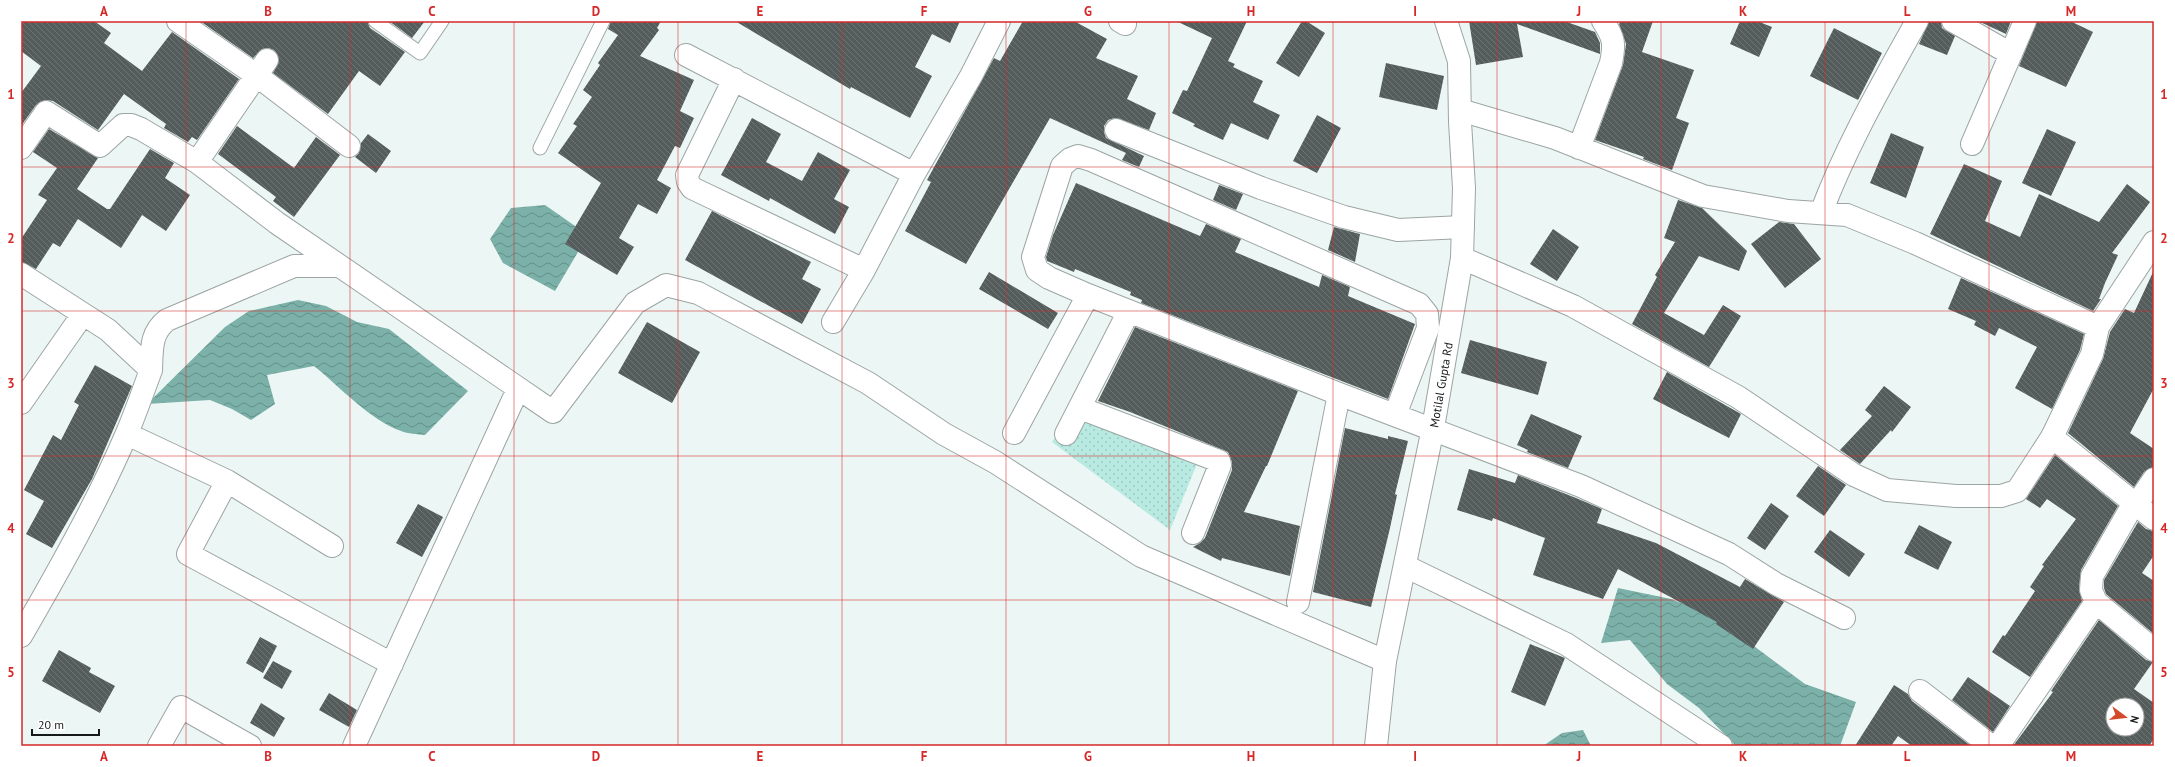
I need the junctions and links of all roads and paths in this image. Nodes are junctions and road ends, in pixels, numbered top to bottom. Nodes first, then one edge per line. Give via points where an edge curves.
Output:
1 (178, 21) edge
2 (375, 21) edge
3 (442, 21) edge
4 (603, 21) edge
5 (999, 21) edge
6 (1446, 21) edge
7 (1603, 21) edge
8 (1917, 21) edge
9 (1953, 21) edge
10 (2025, 21) edge
11 (2011, 54) junction
12 (686, 55) dead end
13 (261, 68) junction
14 (734, 79) junction
15 (1460, 110) junction
16 (1116, 130) dead end
17 (1972, 144) dead end
18 (349, 146) dead end
19 (21, 148) edge
20 (540, 148) dead end
21 (1579, 148) junction
22 (197, 162) junction
23 (914, 174) junction
24 (1821, 213) junction
25 (1463, 227) junction
26 (2154, 242) edge
27 (1462, 258) junction
28 (339, 266) junction
29 (864, 270) junction
30 (21, 274) edge
31 (1088, 296) junction
32 (1129, 311) junction
33 (83, 314) junction
34 (833, 322) dead end
35 (2098, 327) junction
36 (151, 370) junction
37 (518, 389) junction
38 (1339, 394) junction
39 (21, 403) edge
40 (1080, 408) junction
41 (1395, 415) junction
42 (1433, 428) junction
43 (1014, 433) dead end
44 (127, 434) junction
45 (1066, 434) dead end
46 (2052, 437) junction
47 (2154, 479) edge
48 (227, 481) junction
49 (2136, 505) junction
50 (2154, 519) edge
51 (1193, 533) dead end
52 (332, 546) dead end
53 (1405, 566) junction
54 (1298, 602) dead end
55 (2096, 602) junction
56 (1844, 618) dead end
57 (22, 633) edge
58 (2154, 650) edge
59 (1385, 661) junction
60 (392, 664) junction
61 (1920, 690) dead end
62 (242, 744) edge
63 (159, 746) edge
64 (354, 746) edge
65 (1376, 746) edge
66 (1721, 746) edge
67 (1991, 746) edge
68 (1998, 746) edge

1 - 13 street
2 - 3 lane via 420,52
4 - 20 lane
5 - 23 street via 971,76
6 - 15 street, Motilal Gupta Rd via 1459,62
7 - 21 street via 1614,40 1614,50
8 - 24 street via 1847,152
9 - 11 street
10 - 11 street
11 - 17 street
12 - 14 street
13 - 18 street
13 - 22 street
14 - 23 street
14 - 29 street via 687,175 692,188
15 - 21 street via 1555,138
15 - 25 street, Motilal Gupta Rd
16 - 25 street via 1261,188 1344,217 1398,230
19 - 22 street via 46,112 100,146 123,125 131,125
21 - 24 street via 1703,196 1788,211
22 - 28 street
23 - 29 street
24 - 35 street via 1847,215
25 - 27 street, Motilal Gupta Rd
26 - 35 street
27 - 42 street, Motilal Gupta Rd
27 - 46 street via 1579,310 1738,397 1854,476 1887,490 1956,496 2001,496 2017,491
28 - 36 street via 294,266 166,320 158,327 153,337
28 - 37 street
29 - 34 street
30 - 33 street
31 - 32 street
31 - 41 street via 1037,270 1033,257 1062,166 1078,156 1419,304 1427,314 1428,328
31 - 43 street
32 - 38 street
32 - 40 street
33 - 36 street via 108,330
33 - 39 street
35 - 46 street via 2092,354
36 - 44 street
37 - 59 street via 553,412 635,303 666,285 698,293 868,384 1141,556
37 - 60 street
38 - 41 street
38 - 54 street
40 - 45 street
40 - 51 street via 1219,461 1220,465
41 - 42 street
42 - 53 street, Motilal Gupta Rd
42 - 56 street via 1595,492 1729,554 1776,584
44 - 48 street
44 - 57 street via 47,591
46 - 49 street
47 - 49 street
48 - 52 street
48 - 60 street via 188,554
49 - 50 street
49 - 55 street via 2131,508 2092,576 2091,590
53 - 59 street, Motilal Gupta Rd
53 - 66 street via 1566,644
55 - 58 street
55 - 68 street
59 - 65 street, Motilal Gupta Rd
60 - 64 street
61 - 67 street
62 - 63 street via 181,707

